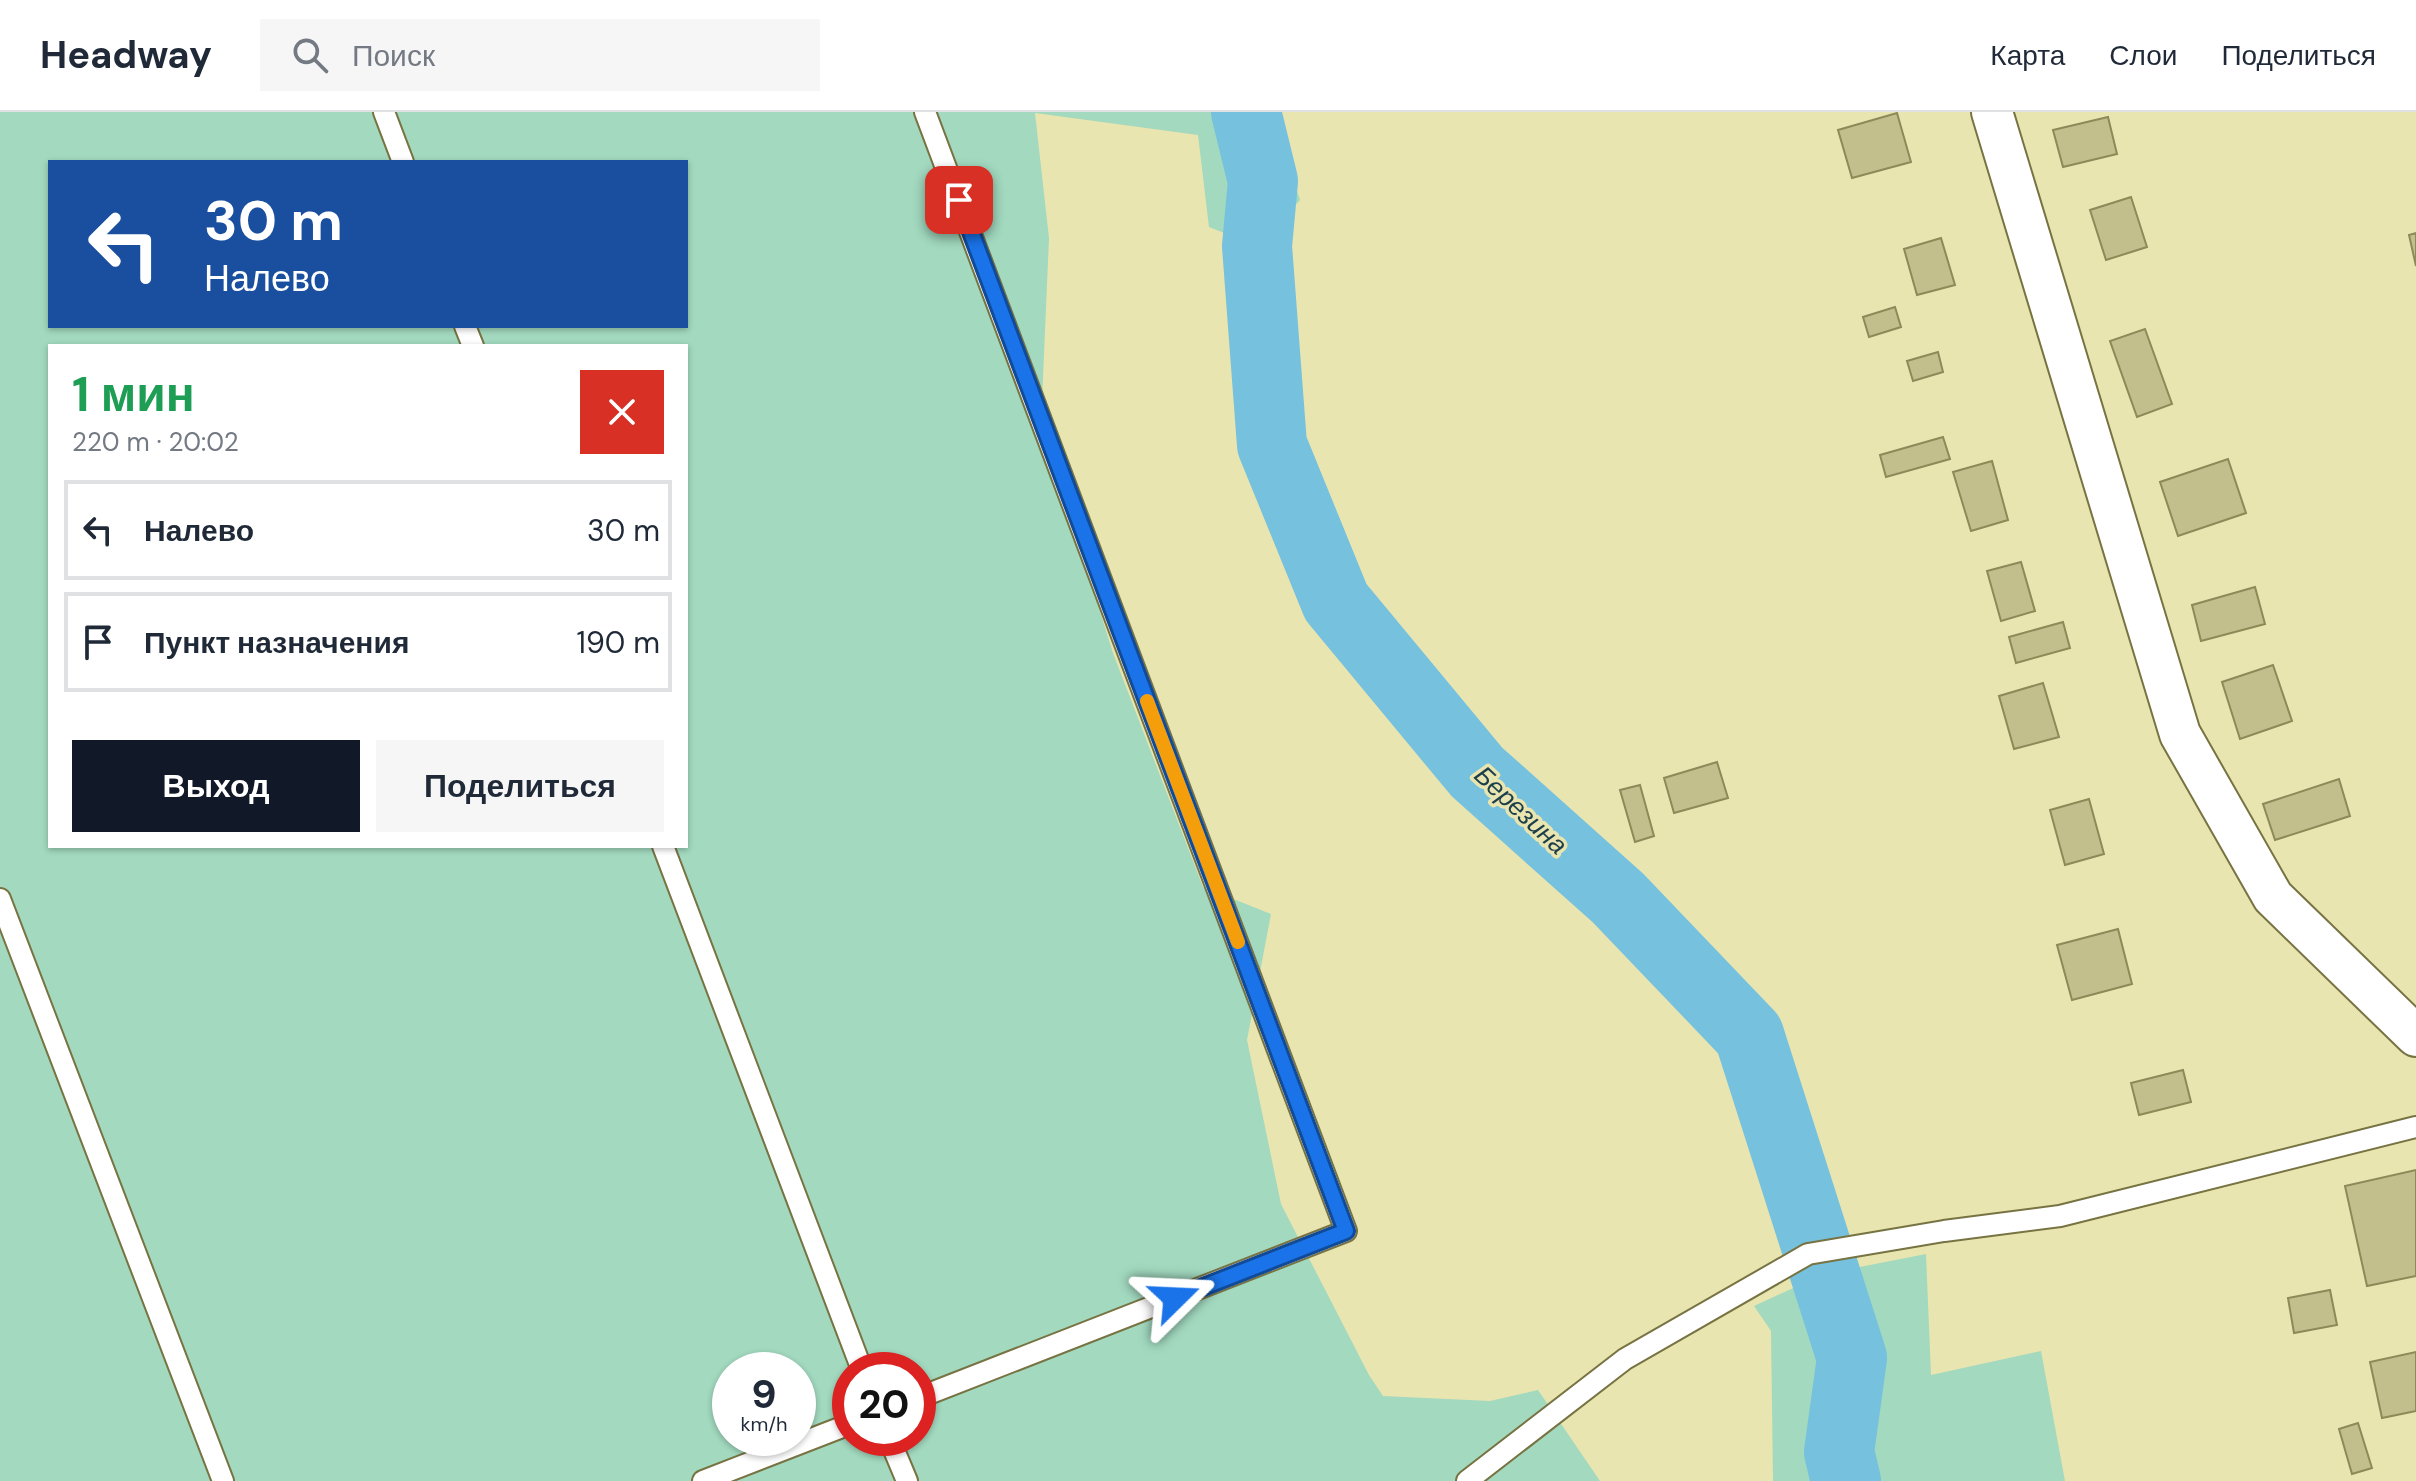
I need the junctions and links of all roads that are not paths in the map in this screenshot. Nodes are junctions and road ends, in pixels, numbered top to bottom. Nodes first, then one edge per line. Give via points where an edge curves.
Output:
1 (384, 112) edge
2 (925, 112) edge
3 (1992, 112) edge
4 (402, 160) edge
5 (664, 848) edge
6 (0, 899) edge
7 (2416, 1036) edge
8 (2416, 1127) edge
9 (855, 1352) edge
10 (936, 1391) edge
11 (832, 1431) edge
12 (897, 1456) edge
13 (223, 1481) edge
14 (703, 1481) edge
15 (907, 1481) edge
16 (1467, 1481) edge

1 - 4 lane
2 - 10 lane via 1346,1231
3 - 7 street via 2180,734 2273,897
5 - 9 lane
6 - 13 lane
8 - 16 lane via 2060,1216 1808,1254 1625,1359
11 - 14 lane
12 - 15 lane

